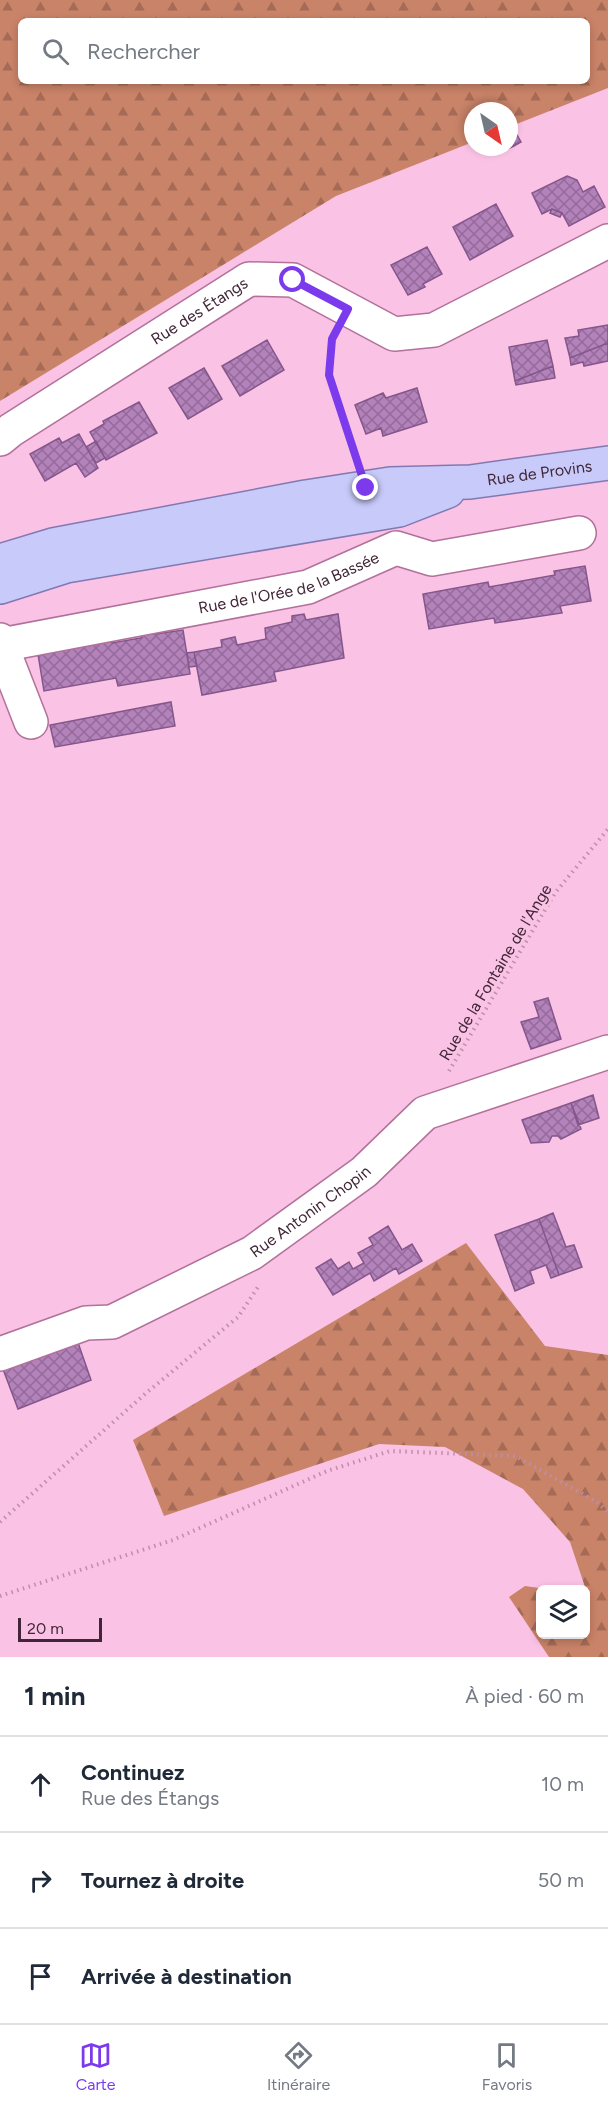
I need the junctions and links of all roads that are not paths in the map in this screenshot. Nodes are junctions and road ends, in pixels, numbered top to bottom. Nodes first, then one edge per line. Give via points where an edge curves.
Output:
1 (608, 241) edge
2 (0, 439) edge
3 (608, 463) edge
4 (470, 482) junction
5 (579, 533) dead end
6 (0, 561) edge
7 (0, 587) edge
8 (0, 644) edge
9 (31, 722) dead end
10 (608, 1052) edge
11 (0, 1354) edge

1 - 2 street, Rue des Étangs via 434,330 394,334 293,280 249,279
3 - 4 main road, Rue de Provins
4 - 6 main road via 390,484 306,496 53,545
4 - 7 main road via 399,510 66,566
5 - 8 street, Rue de l'Orée de la Bassée via 432,559 396,548 308,587
8 - 9 street
10 - 11 street, Rue Antonin Chopin via 425,1113 364,1172 252,1253 112,1322 87,1323

